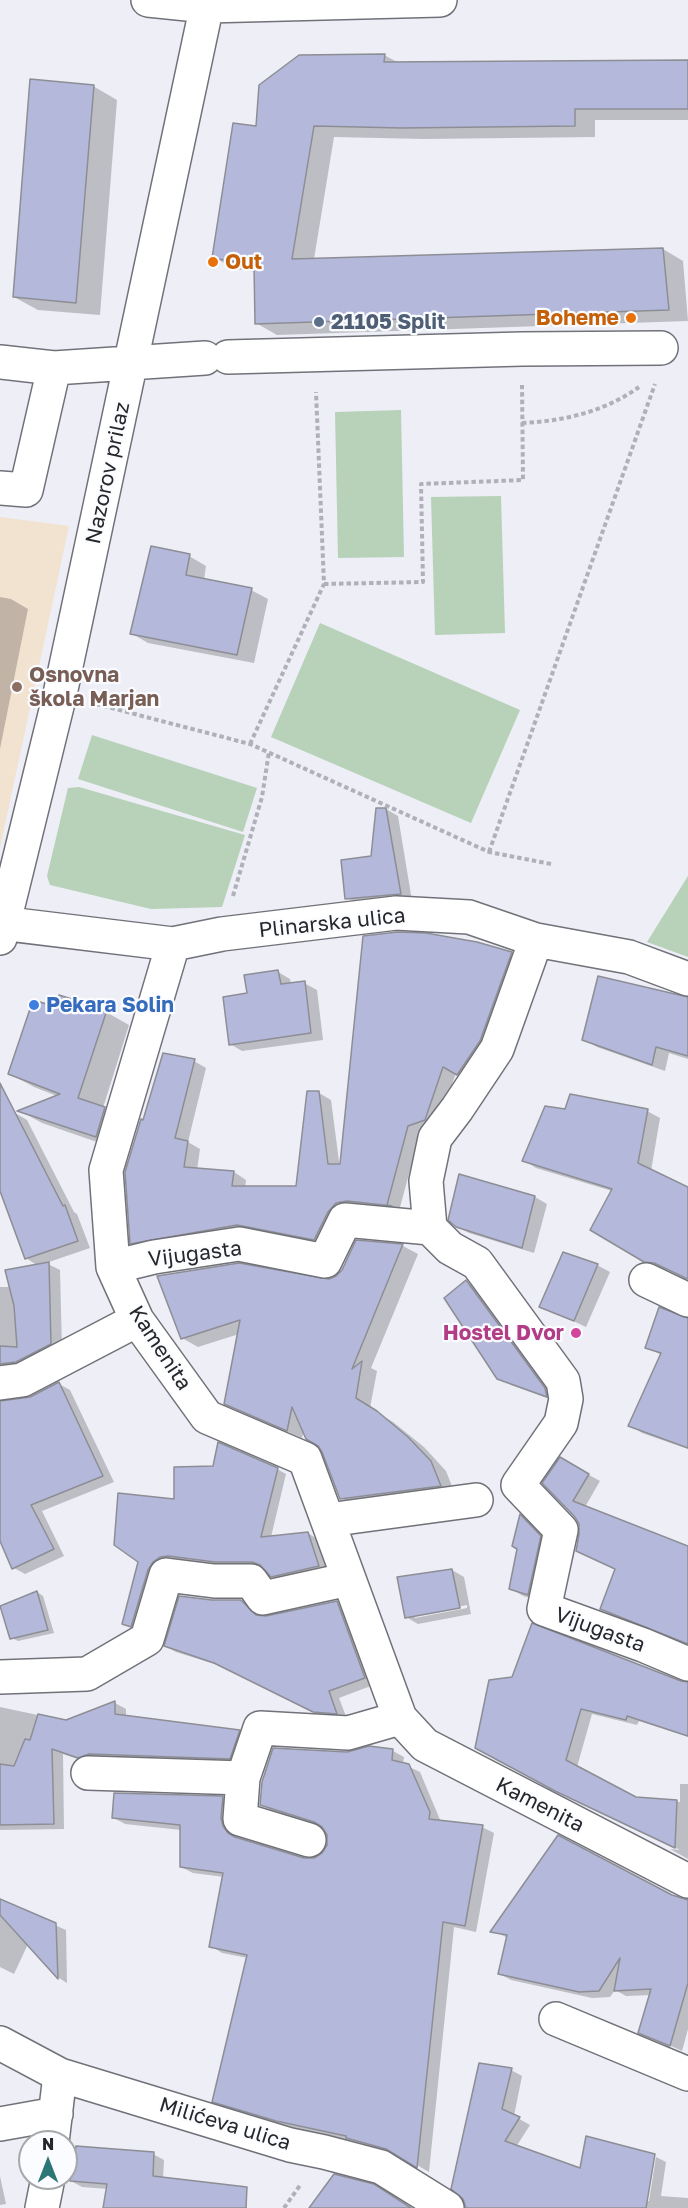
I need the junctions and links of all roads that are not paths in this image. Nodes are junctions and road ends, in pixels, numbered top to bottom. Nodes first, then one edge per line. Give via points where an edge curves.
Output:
1 (148, 0) edge
2 (440, 0) edge
3 (208, 3) edge
4 (672, 354) edge
5 (0, 362) edge
6 (130, 364) junction
7 (54, 368) junction
8 (0, 488) edge
9 (2, 928) edge
10 (536, 940) junction
11 (173, 944) junction
12 (688, 979) edge
13 (430, 1228) junction
14 (113, 1267) junction
15 (646, 1280) dead end
16 (688, 1300) edge
17 (137, 1320) junction
18 (0, 1383) edge
19 (476, 1500) dead end
20 (328, 1520) junction
21 (350, 1579) junction
22 (688, 1664) edge
23 (0, 1677) edge
24 (400, 1718) junction
25 (88, 1773) dead end
26 (243, 1778) junction
27 (309, 1840) dead end
28 (688, 1881) edge
29 (556, 2019) dead end
30 (0, 2043) edge
31 (688, 2074) edge
32 (60, 2075) junction
33 (0, 2124) edge
34 (54, 2128) edge
35 (46, 2190) edge
36 (42, 2208) edge
37 (447, 2208) edge

1 - 3 street
2 - 3 street
3 - 6 street, Nazorov prilaz
4 - 6 street via 522,349
5 - 7 street
6 - 7 street
6 - 9 street, Nazorov prilaz via 60,694
7 - 8 street via 26,490
9 - 11 street, Plinarska ulica
10 - 11 street, Plinarska ulica via 469,917 396,913 222,934
10 - 12 street, Plinarska ulica via 629,957
10 - 13 street via 497,1049 435,1138 426,1181
11 - 14 street, Kamenita via 106,1170
13 - 14 street, Vijugasta via 345,1221 326,1262 239,1244
13 - 22 street, Vijugasta via 450,1248 477,1263 563,1381 566,1399 561,1423 518,1485 561,1530 544,1609
14 - 17 street, Kamenita
15 - 16 street
17 - 18 street via 22,1380
17 - 20 street, Kamenita via 207,1417 305,1459
19 - 20 street
20 - 21 street, Kamenita
21 - 23 street via 263,1598 251,1581 166,1575 147,1639 87,1674
21 - 24 street, Kamenita
24 - 26 street via 348,1733 260,1728
24 - 28 street, Kamenita via 424,1745
25 - 26 street
26 - 27 street via 240,1819
29 - 31 street
30 - 32 street, Milićeva ulica
32 - 34 street
32 - 37 street, Milićeva ulica via 290,2145 381,2167
33 - 34 street
35 - 36 street

